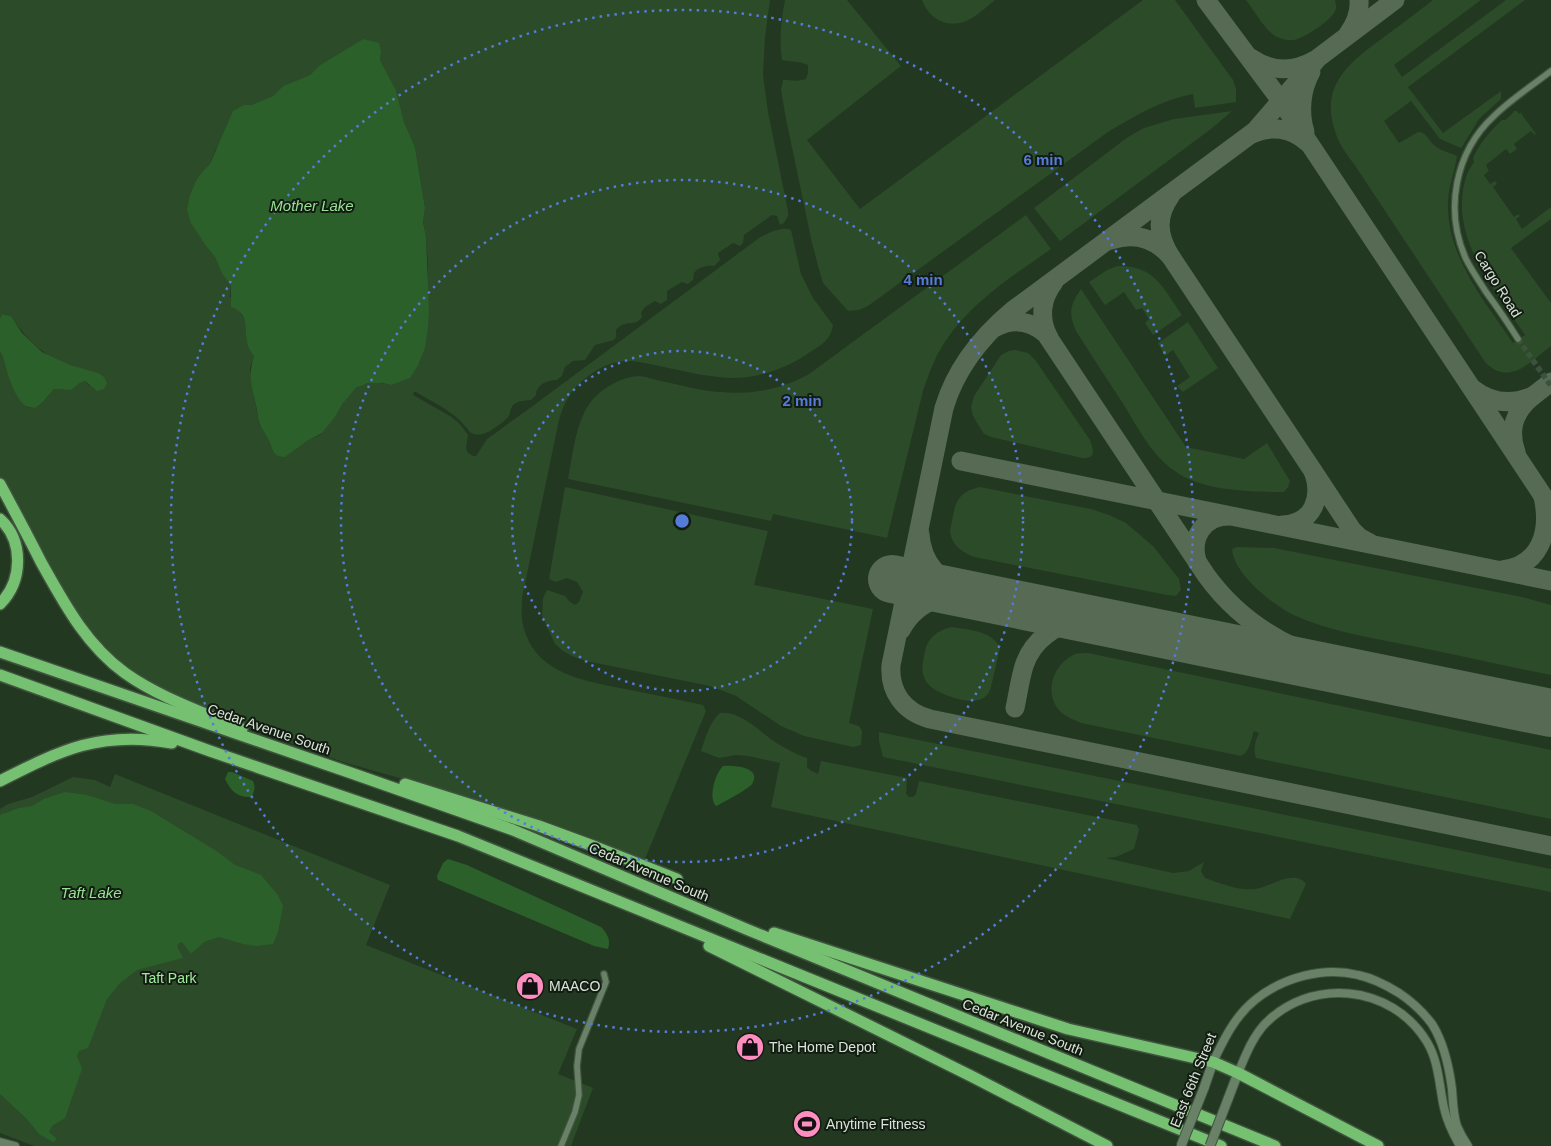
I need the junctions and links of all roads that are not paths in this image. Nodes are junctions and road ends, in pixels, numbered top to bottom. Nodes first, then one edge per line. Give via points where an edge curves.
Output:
1 (1551, 71) edge
2 (1518, 339) tunnel mouth
3 (0, 484) edge
4 (0, 519) edge
5 (0, 604) edge
6 (0, 652) edge
7 (0, 675) edge
8 (210, 751) junction
9 (305, 757) junction
10 (354, 774) junction
11 (0, 781) edge
12 (677, 880) dead end
13 (644, 886) junction
14 (633, 908) junction
15 (604, 974) dead end
16 (1214, 1062) junction
17 (1238, 1073) junction
18 (0, 1142) edge
19 (15, 1146) edge
20 (561, 1146) edge
21 (1107, 1146) edge
22 (1181, 1146) edge
23 (1210, 1146) edge
24 (1221, 1146) edge
25 (1275, 1146) edge
26 (1378, 1146) edge
27 (1460, 1146) edge
28 (1468, 1146) edge

1 - 2 street, Cargo Road via 1498,112 1477,134 1461,165 1455,194 1458,235 1467,261
3 - 9 highway via 63,602 80,629 102,653 151,688
4 - 5 highway via 13,538 18,560 14,583
6 - 9 highway, Cedar Avenue South
7 - 8 highway
8 - 11 highway via 143,739 103,741 70,748
8 - 14 highway via 458,836
9 - 10 highway, Cedar Avenue South
10 - 12 highway via 404,784 539,826
10 - 13 highway, Cedar Avenue South via 513,830
13 - 16 highway via 835,954 1068,1029
13 - 25 highway, Cedar Avenue South
14 - 21 highway
14 - 24 highway
15 - 20 street via 606,982 579,1049 579,1095
16 - 17 highway
16 - 22 main road, East 66th Street, bridge
16 - 28 street, East 66th Street via 1233,1024 1254,1000 1277,984 1304,975 1336,972 1367,977 1406,998 1432,1024 1449,1068 1457,1126
17 - 23 main road, bridge
17 - 26 highway
17 - 27 street via 1256,1035 1273,1016 1306,997 1336,993 1361,994 1381,1000 1409,1019 1428,1043 1438,1069 1444,1108
18 - 19 street

